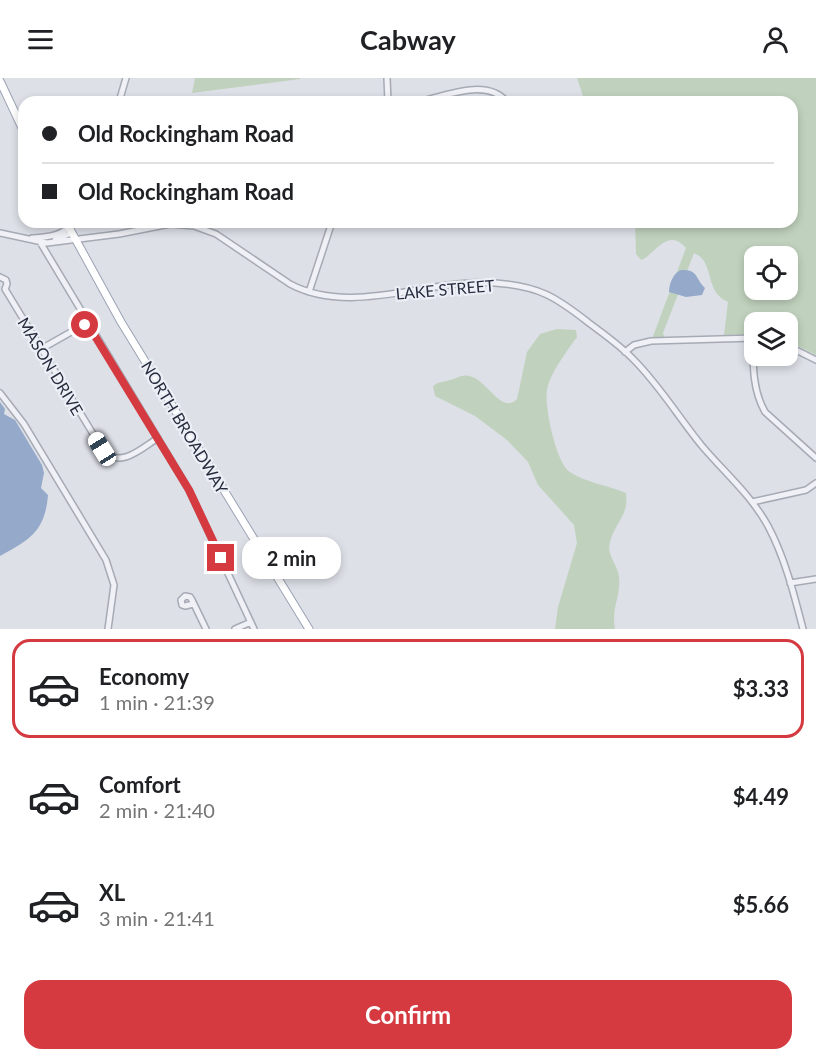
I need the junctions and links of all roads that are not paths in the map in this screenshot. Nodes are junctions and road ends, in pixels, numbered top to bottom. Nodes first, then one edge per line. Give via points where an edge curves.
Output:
1 (126, 78) edge
2 (387, 78) edge
3 (0, 81) edge
4 (121, 96) edge
5 (388, 96) edge
6 (439, 96) edge
7 (503, 96) edge
8 (18, 119) edge
9 (150, 228) edge
10 (200, 228) edge
11 (328, 228) edge
12 (71, 229) edge
13 (0, 233) edge
14 (30, 238) junction
15 (40, 242) junction
16 (0, 278) edge
17 (2, 290) edge
18 (309, 292) junction
19 (87, 323) junction
20 (744, 338) edge
21 (41, 349) junction
22 (798, 351) edge
23 (626, 352) junction
24 (816, 360) edge
25 (755, 366) edge
26 (0, 393) edge
27 (158, 438) junction
28 (816, 458) edge
29 (816, 483) edge
30 (752, 502) junction
31 (816, 579) edge
32 (790, 583) junction
33 (193, 604) dead end
34 (250, 622) junction
35 (108, 629) edge
36 (206, 629) edge
37 (235, 629) edge
38 (254, 629) edge
39 (309, 629) edge
40 (803, 629) edge

1 - 4 street
2 - 5 street
3 - 8 main road
6 - 7 street via 481,85
9 - 12 street, LAKE STREET via 119,234
10 - 18 street, LAKE STREET via 216,234 285,281
11 - 18 street
12 - 14 street
12 - 15 street via 47,243
12 - 39 main road, NORTH BROADWAY via 182,423
13 - 14 street
14 - 15 street
15 - 19 street
16 - 17 street, MASON DRIVE via 7,281
17 - 21 street, MASON DRIVE
18 - 23 street, LAKE STREET via 356,297 487,283 530,288 562,302
19 - 21 street
19 - 27 street
20 - 23 street via 651,341 634,345
21 - 27 street, MASON DRIVE via 107,455 123,458
22 - 24 street
23 - 30 street, LAKE STREET
25 - 28 street via 756,388 765,412
26 - 35 street via 24,424 106,560 114,585
27 - 34 street via 194,500
29 - 30 street via 806,490
30 - 32 street, LAKE STREET via 768,527
31 - 32 street
32 - 40 street, LAKE STREET
33 - 36 street
34 - 37 street
34 - 38 street

